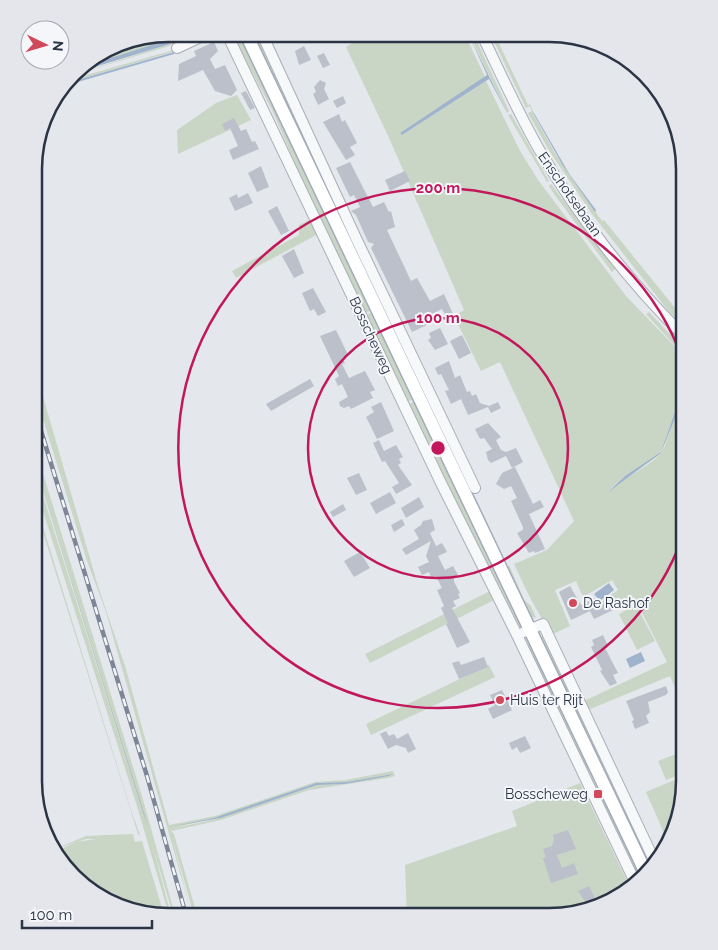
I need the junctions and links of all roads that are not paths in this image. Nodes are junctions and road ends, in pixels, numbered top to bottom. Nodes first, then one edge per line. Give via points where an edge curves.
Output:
1 (190, 42) edge
2 (232, 42) edge
3 (250, 42) edge
4 (266, 42) edge
5 (485, 42) edge
6 (177, 48) dead end
7 (676, 328) edge
8 (435, 402) junction
9 (423, 408) junction
10 (476, 488) dead end
11 (530, 629) junction
12 (517, 635) junction
13 (651, 854) edge
14 (642, 866) edge
15 (632, 876) edge

1 - 6 street
2 - 12 street, Bosscheweg via 441,483
3 - 9 main road, Bosscheweg
4 - 8 street, Bosscheweg
5 - 7 street, Enschotsebaan via 520,114 563,187 657,309
8 - 9 street
8 - 10 street, Bosscheweg
9 - 11 main road, Bosscheweg
11 - 12 street
11 - 13 street via 543,624
11 - 14 main road, Bosscheweg
12 - 15 street, Bosscheweg

